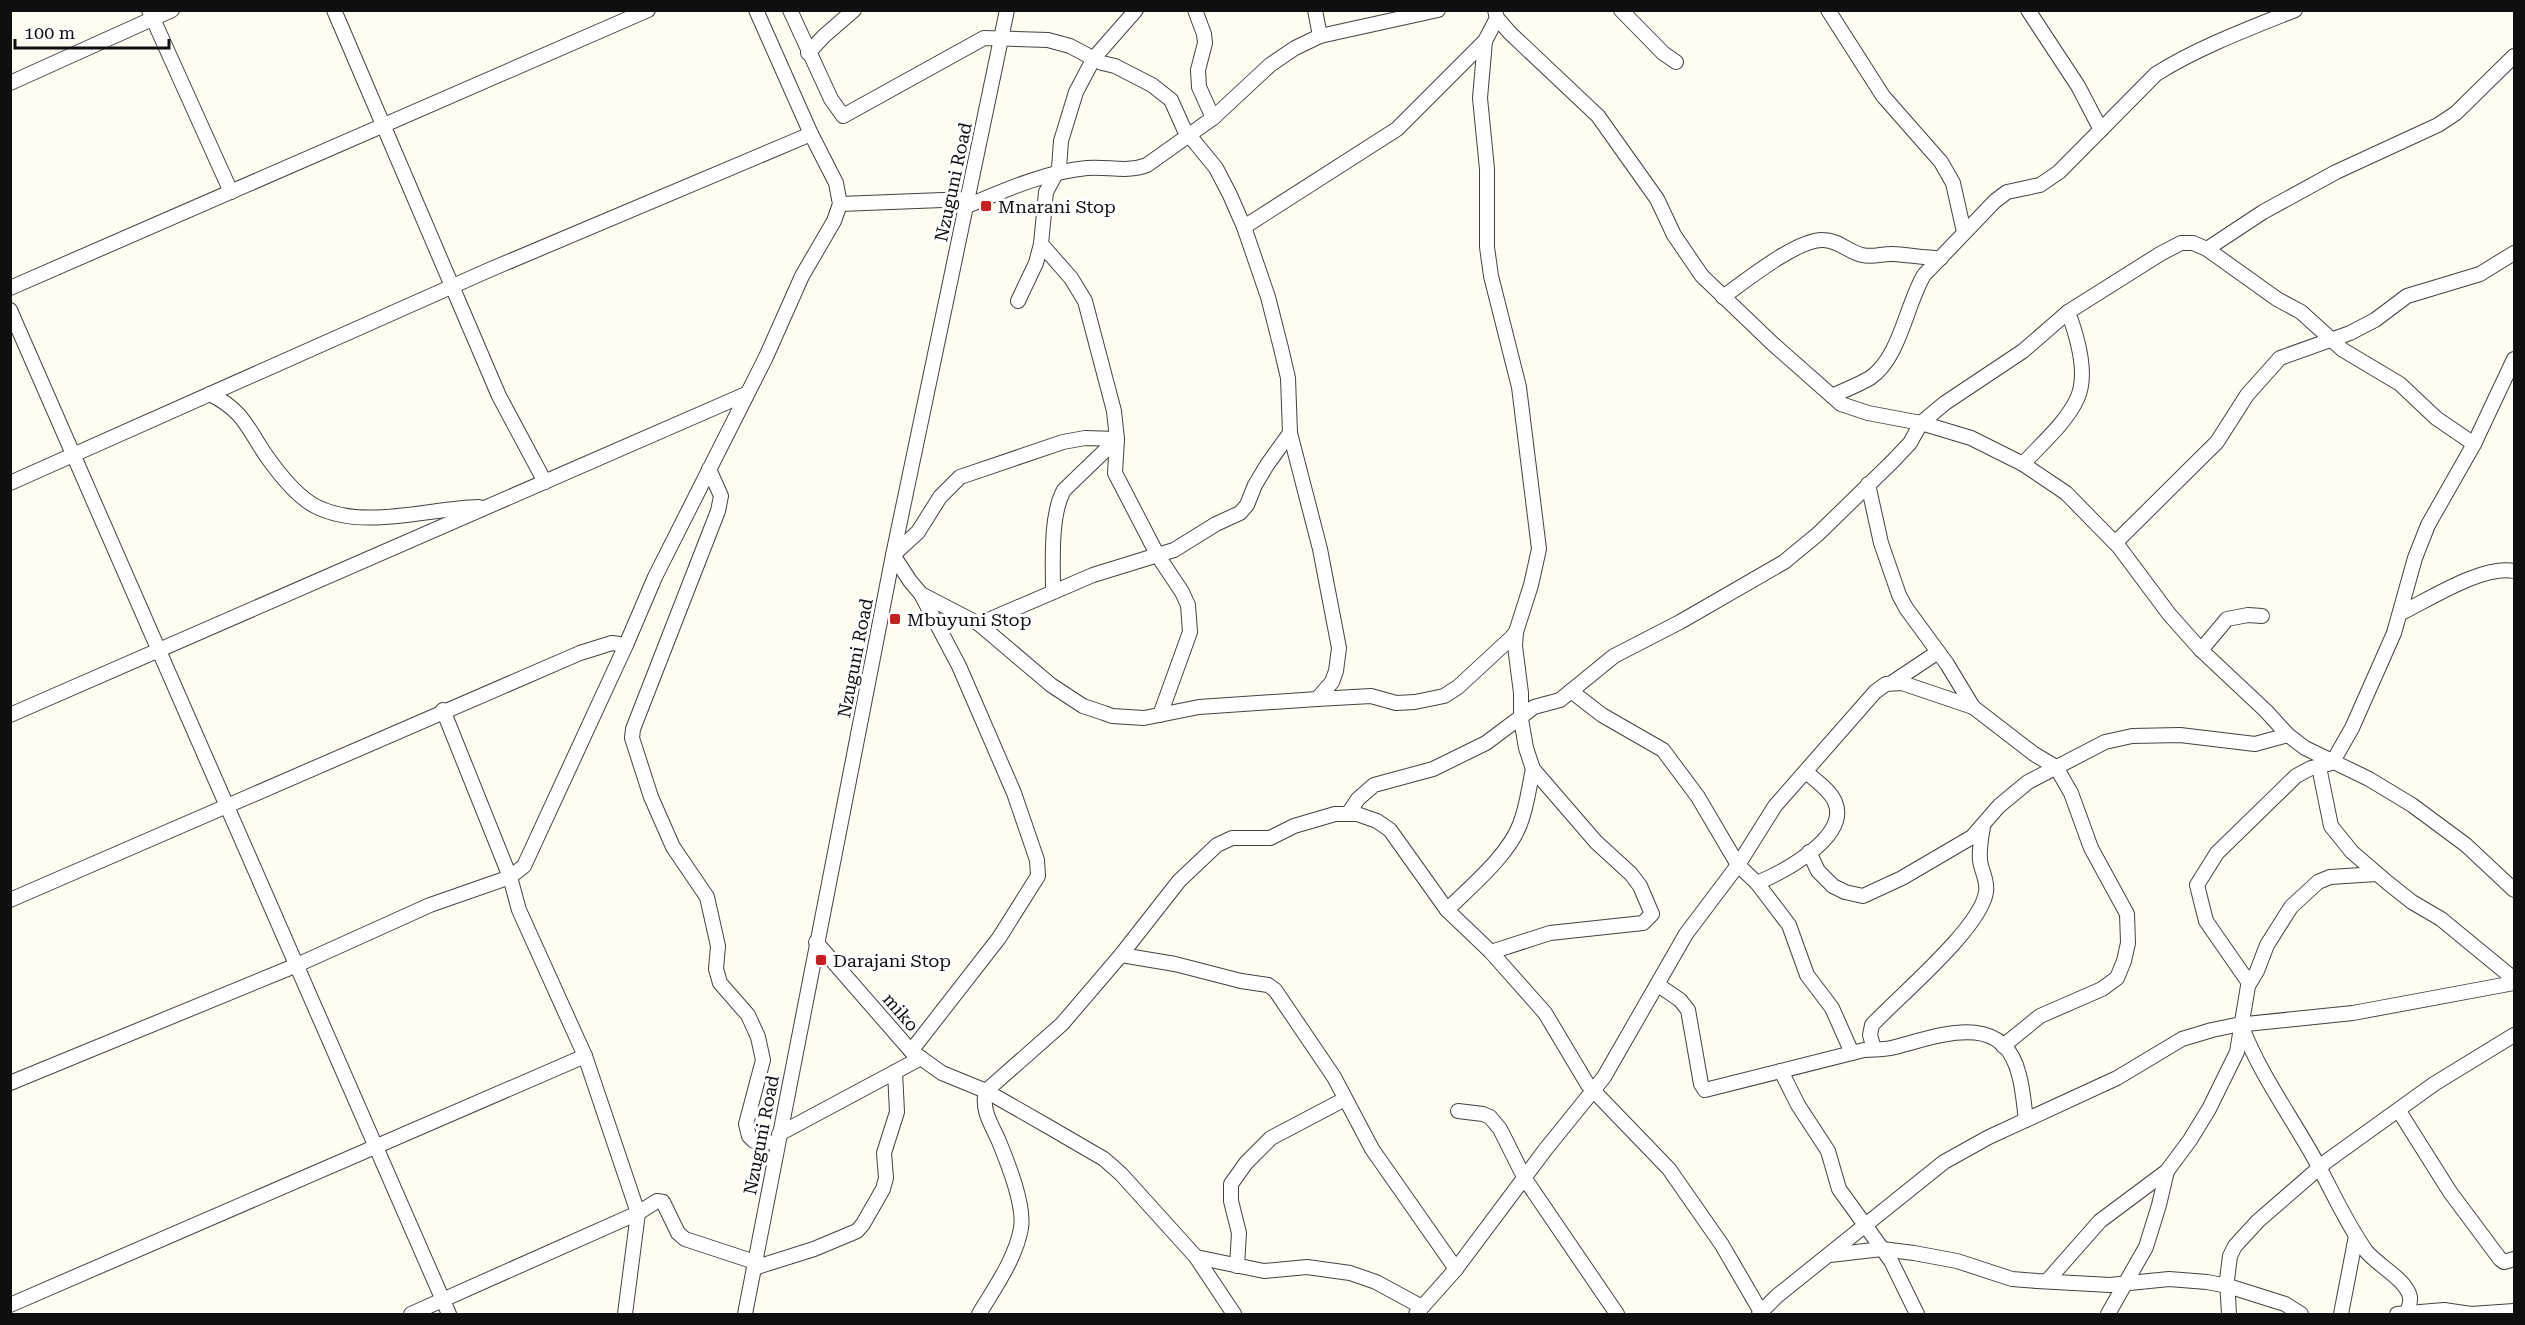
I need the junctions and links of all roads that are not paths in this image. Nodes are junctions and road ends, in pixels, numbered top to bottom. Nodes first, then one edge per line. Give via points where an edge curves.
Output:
1 (172, 10) edge
2 (334, 10) edge
3 (648, 10) edge
4 (756, 10) edge
5 (790, 10) edge
6 (854, 10) edge
7 (1007, 10) edge
8 (1136, 10) edge
9 (1195, 10) edge
10 (1315, 10) edge
11 (1438, 10) edge
12 (1621, 10) edge
13 (1828, 10) edge
14 (2028, 10) edge
15 (2295, 10) edge
16 (1496, 14) edge
17 (151, 15) edge
18 (2270, 15) edge
19 (1320, 36) junction
20 (1002, 39) junction
21 (1485, 41) junction
22 (808, 53) junction
23 (2514, 56) edge
24 (1094, 58) junction
25 (1676, 63) dead end
26 (10, 83) edge
27 (1213, 118) junction
28 (383, 126) junction
29 (2101, 130) junction
30 (811, 134) junction
31 (1188, 136) junction
32 (1057, 175) junction
33 (231, 192) junction
34 (967, 203) junction
35 (840, 204) junction
36 (1244, 227) junction
37 (1964, 232) junction
38 (1041, 244) junction
39 (2207, 249) junction
40 (2514, 253) edge
41 (1941, 258) junction
42 (452, 286) junction
43 (10, 288) edge
44 (1723, 297) junction
45 (1018, 301) dead end
46 (10, 310) edge
47 (2068, 312) junction
48 (2332, 339) junction
49 (2514, 359) edge
50 (210, 394) junction
51 (746, 394) junction
52 (1832, 396) junction
53 (1921, 423) junction
54 (1290, 433) junction
55 (1117, 439) junction
56 (2474, 444) junction
57 (74, 456) junction
58 (2024, 464) junction
59 (709, 469) junction
60 (544, 482) junction
61 (10, 483) edge
62 (1868, 484) junction
63 (488, 507) junction
64 (2115, 543) junction
65 (893, 555) junction
66 (1158, 556) junction
67 (2514, 571) edge
68 (1053, 591) junction
69 (921, 594) junction
70 (2401, 613) junction
71 (2262, 616) dead end
72 (979, 624) junction
73 (1516, 632) junction
74 (626, 645) junction
75 (159, 650) junction
76 (2201, 650) junction
77 (1938, 651) junction
78 (1893, 682) junction
79 (1571, 691) junction
80 (1317, 699) junction
81 (1973, 707) junction
82 (443, 710) junction
83 (10, 715) edge
84 (1160, 715) junction
85 (1521, 719) junction
86 (2288, 735) junction
87 (2326, 765) junction
88 (2056, 767) junction
89 (1533, 769) junction
90 (1806, 771) junction
91 (227, 805) junction
92 (1348, 814) junction
93 (1983, 828) junction
94 (1809, 852) junction
95 (1738, 865) junction
96 (2377, 874) junction
97 (510, 877) junction
98 (1757, 883) junction
99 (2514, 890) edge
100 (10, 900) edge
101 (1447, 910) junction
102 (816, 942) junction
103 (1491, 952) junction
104 (1120, 956) junction
105 (297, 965) junction
106 (2514, 979) edge
107 (2249, 983) junction
108 (2514, 983) edge
109 (1658, 985) junction
110 (2242, 1025) junction
111 (2514, 1035) edge
112 (2003, 1046) junction
113 (1874, 1049) junction
114 (1852, 1053) junction
115 (916, 1054) junction
116 (585, 1056) junction
117 (1781, 1071) junction
118 (895, 1072) junction
119 (10, 1083) edge
120 (986, 1091) junction
121 (1594, 1092) junction
122 (1346, 1099) junction
123 (2399, 1111) junction
124 (1458, 1112) dead end
125 (2026, 1120) junction
126 (778, 1139) junction
127 (375, 1147) junction
128 (2319, 1167) junction
129 (2167, 1171) junction
130 (1525, 1179) junction
131 (638, 1213) junction
132 (1864, 1226) junction
133 (2356, 1236) junction
134 (1882, 1249) junction
135 (1830, 1255) junction
136 (1196, 1257) junction
137 (2514, 1259) edge
138 (755, 1265) junction
139 (1237, 1266) junction
140 (1456, 1269) junction
141 (2048, 1280) junction
142 (2126, 1282) junction
143 (2228, 1286) junction
144 (443, 1300) junction
145 (10, 1305) edge
146 (1419, 1311) edge
147 (2514, 1311) edge
148 (1760, 1313) edge
149 (411, 1314) edge
150 (449, 1314) edge
151 (625, 1314) edge
152 (745, 1314) edge
153 (979, 1314) edge
154 (1234, 1314) edge
155 (1617, 1314) edge
156 (1917, 1314) edge
157 (2108, 1314) edge
158 (2229, 1314) edge
159 (2301, 1314) edge
160 (2342, 1314) edge
161 (2397, 1314) edge
162 (2407, 1314) edge

1 - 17 street
2 - 28 street
3 - 28 street
4 - 30 street
5 - 22 street
6 - 22 street
7 - 20 street, Nzuguni Road
8 - 24 street
9 - 27 street via 1205,43 1198,70 1199,87
10 - 19 street
11 - 19 street
12 - 25 street
13 - 37 street via 1883,96 1941,162 1953,183
14 - 29 street via 2078,86
15 - 18 street
16 - 21 street
16 - 44 street via 1598,116 1657,199 1674,235 1702,276
17 - 26 street
17 - 33 street
18 - 29 street via 2156,74
19 - 27 street via 1270,64
20 - 22 street via 984,38 843,116
20 - 24 street via 1058,42
20 - 34 street, Nzuguni Road
21 - 36 street via 1397,129
21 - 73 street via 1480,98 1487,169 1487,247 1519,387 1539,549
23 - 39 street via 2456,113 2438,125 2318,182
24 - 31 street via 1163,92 1171,100
24 - 32 street via 1071,107
27 - 31 street
28 - 33 street
28 - 42 street
29 - 37 street via 2059,172 2036,186 2007,192
30 - 35 street via 836,183
30 - 42 street
31 - 32 street via 1135,169 1087,168
31 - 36 street via 1215,168
32 - 34 street
32 - 38 street via 1046,192
33 - 43 street
34 - 35 street
34 - 65 street, Nzuguni Road
35 - 51 street
36 - 54 street via 1268,297 1286,368
37 - 41 street
38 - 45 street via 1031,279
38 - 55 street via 1085,301 1114,411
39 - 47 street via 2181,243
39 - 48 street via 2301,312
40 - 48 street via 2480,274 2407,296 2358,330
41 - 44 street via 1866,256 1821,240 1764,267
41 - 52 street via 1917,286 1883,367
42 - 50 street
42 - 60 street via 499,396
44 - 52 street
46 - 57 street
47 - 53 street via 2023,351
47 - 58 street via 2080,363 2077,400
48 - 56 street via 2350,356 2400,384 2436,418
48 - 64 street via 2275,362 2247,395 2217,441
49 - 56 street
50 - 57 street
50 - 63 street via 239,412 274,467 315,506 365,517
51 - 59 street
51 - 60 street
52 - 53 street via 1841,404 1868,413
53 - 58 street via 1971,438
53 - 62 street via 1910,443
54 - 66 street via 1243,510
54 - 80 street via 1320,549 1339,648 1332,682
55 - 65 street via 1063,442 960,477 940,497 918,532
55 - 66 street via 1115,473
55 - 68 street via 1060,498
56 - 70 street via 2428,525
57 - 61 street
57 - 75 street
58 - 64 street via 2066,494
59 - 74 street
59 - 126 street via 722,496 718,511 632,738 673,847 707,897 717,937 716,969 720,983 748,1015 758,1037 763,1060 746,1130 754,1141
60 - 63 street
62 - 77 street via 1881,543 1899,595
62 - 79 street via 1784,562 1614,656
63 - 75 street
64 - 76 street
65 - 69 street
65 - 102 street, Nzuguni Road
66 - 68 street
66 - 84 street via 1185,597 1191,623
67 - 70 street via 2482,574
68 - 72 street
69 - 72 street
69 - 115 street via 959,666 1014,793 1037,860 1038,876
70 - 87 street via 2365,700
71 - 76 street via 2227,619
72 - 84 street via 1051,685 1083,706 1121,717
73 - 80 street via 1448,694 1396,703 1354,695
73 - 85 street
74 - 82 street via 612,643 580,653
74 - 97 street via 528,860
75 - 83 street
75 - 91 street
76 - 86 street
77 - 78 street
77 - 81 street
78 - 81 street
78 - 90 street via 1862,705
79 - 85 street via 1557,702 1534,707
79 - 95 street via 1602,715 1663,750 1698,796
80 - 84 street via 1199,707
81 - 88 street
82 - 91 street
82 - 97 street
85 - 89 street
85 - 92 street via 1450,762 1374,785
86 - 87 street
86 - 88 street via 2255,744 2180,735 2132,736 2095,746
87 - 96 street via 2331,826
87 - 99 street via 2369,779 2412,805 2466,845
87 - 107 street via 2296,776 2217,853 2196,885 2206,921
88 - 93 street via 2016,790
88 - 112 street via 2071,793 2091,848 2123,904 2129,925 2128,943 2120,973 2110,984 2047,1012
89 - 101 street via 1516,834 1482,876
89 - 103 street via 1596,842 1631,874 1652,914 1644,923 1550,933
90 - 94 street via 1833,798 1838,812 1833,831
90 - 95 street via 1775,806
91 - 100 street
91 - 105 street
92 - 101 street via 1377,820 1390,830
92 - 104 street via 1294,826 1270,838 1232,838 1217,845 1179,881
93 - 94 street via 1902,878 1863,896 1833,886 1818,871
93 - 113 street via 1980,862 1986,891 1982,906 1872,1025
94 - 98 street
95 - 98 street
95 - 109 street via 1686,934
96 - 106 street via 2441,919
96 - 107 street via 2330,877 2308,891 2291,907
97 - 105 street via 430,905
97 - 116 street via 519,909
98 - 114 street via 1789,925 1806,975 1832,1008
101 - 103 street
102 - 115 street, miko
102 - 126 street, Nzuguni Road
103 - 121 street via 1545,1013
104 - 120 street via 1062,1024
104 - 122 street via 1268,985 1282,998
105 - 119 street
105 - 127 street
107 - 110 street
108 - 110 street via 2353,1013
109 - 117 street via 1688,1010 1703,1089
109 - 121 street
110 - 125 street via 2182,1039 2117,1078
110 - 128 street via 2252,1055
110 - 129 street via 2237,1052 2214,1100
111 - 123 street via 2434,1084
112 - 113 street via 1986,1034 1969,1030
112 - 125 street via 2019,1073
113 - 114 street
114 - 117 street
115 - 118 street
115 - 120 street, miko via 942,1073
116 - 127 street
116 - 131 street
117 - 132 street via 1828,1151 1839,1189
118 - 126 street
118 - 138 street via 897,1112 884,1153 886,1178 863,1224 857,1231 814,1249
120 - 136 street, miko via 1104,1159
120 - 153 street via 989,1122 1015,1188 1022,1226 1002,1276
121 - 130 street
121 - 148 street via 1675,1177 1722,1245
122 - 139 street via 1271,1138 1231,1184 1239,1233
122 - 140 street via 1372,1149
123 - 128 street
123 - 137 street via 2450,1192 2500,1259
124 - 130 street via 1490,1117 1508,1141
125 - 132 street via 1944,1162
126 - 138 street, Nzuguni Road
127 - 144 street
127 - 145 street
128 - 133 street
128 - 143 street via 2235,1246 2229,1261
129 - 141 street via 2100,1221
129 - 142 street via 2146,1247
130 - 140 street
130 - 155 street
131 - 138 street via 650,1203 663,1202 685,1239
131 - 144 street
131 - 151 street
132 - 134 street
132 - 135 street
133 - 160 street
133 - 162 street via 2371,1257 2408,1293
134 - 135 street
134 - 141 street via 1944,1258 2012,1279
134 - 156 street
135 - 148 street
136 - 139 street
136 - 154 street, miko
138 - 152 street, Nzuguni Road
139 - 146 street via 1264,1271 1307,1267 1350,1273 1376,1282
140 - 146 street
141 - 142 street via 2110,1285
142 - 143 street via 2169,1280
142 - 157 street
143 - 158 street
143 - 159 street via 2285,1304
144 - 149 street
144 - 150 street
147 - 162 street
161 - 162 street

